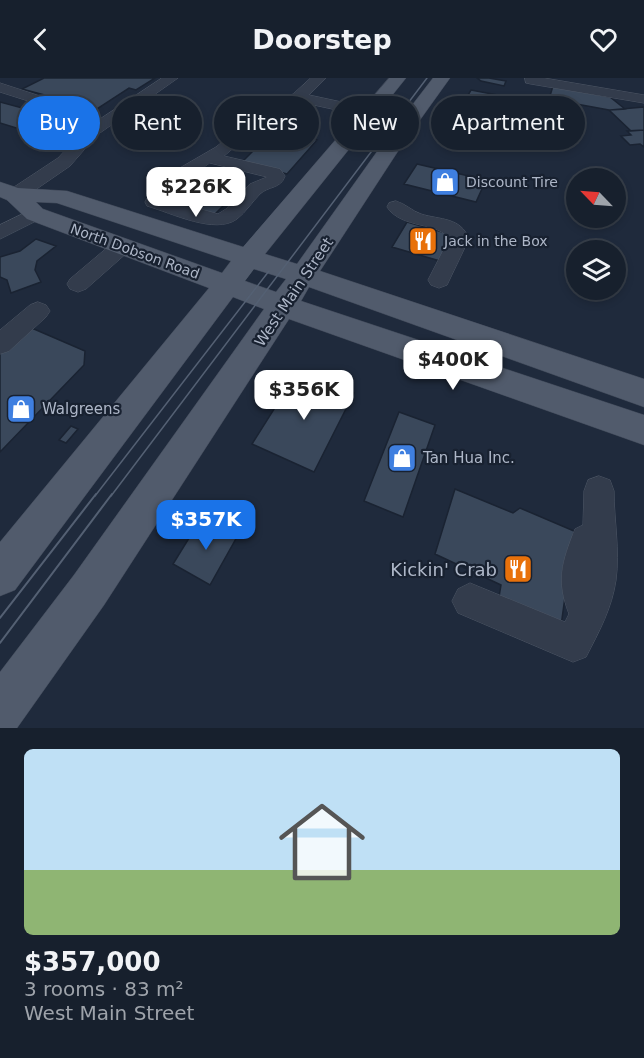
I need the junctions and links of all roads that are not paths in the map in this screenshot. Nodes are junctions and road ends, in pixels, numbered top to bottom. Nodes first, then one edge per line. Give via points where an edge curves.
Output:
1 (24, 78) edge
2 (171, 78) edge
3 (319, 78) edge
4 (398, 78) edge
5 (442, 78) edge
6 (531, 80) dead end
7 (2, 88) edge
8 (26, 96) edge
9 (299, 96) edge
10 (383, 96) edge
11 (644, 99) edge
12 (223, 150) edge
13 (338, 150) edge
14 (209, 158) junction
15 (8, 192) edge
16 (396, 207) dead end
17 (35, 214) junction
18 (0, 233) edge
19 (122, 246) junction
20 (249, 258) junction
21 (293, 272) junction
22 (440, 280) dead end
23 (78, 284) dead end
24 (227, 285) junction
25 (272, 302) junction
26 (38, 311) dead end
27 (0, 344) edge
28 (644, 393) edge
29 (644, 430) edge
30 (600, 491) dead end
31 (6, 556) edge
32 (470, 601) dead end
33 (0, 711) edge

1 - 7 lane
2 - 15 lane via 100,125 64,162
3 - 9 lane
4 - 10 main road
5 - 21 main road, West Main Street
6 - 11 lane
7 - 8 lane
12 - 14 lane
13 - 20 main road
14 - 14 lane via 184,173 154,202 222,220 258,186 275,180 276,176 267,172
15 - 17 main road, North Dobson Road
15 - 20 main road, North Dobson Road via 59,196
16 - 22 lane via 459,234
17 - 18 lane
17 - 19 main road, North Dobson Road
19 - 23 lane
19 - 24 main road, North Dobson Road
20 - 21 main road, North Dobson Road
20 - 24 main road
21 - 25 main road, West Main Street
21 - 28 main road, North Dobson Road
24 - 25 main road, North Dobson Road
24 - 31 main road
25 - 29 main road, North Dobson Road
25 - 33 main road, West Main Street via 89,590
26 - 27 lane
30 - 32 lane via 599,578 588,616 573,644

